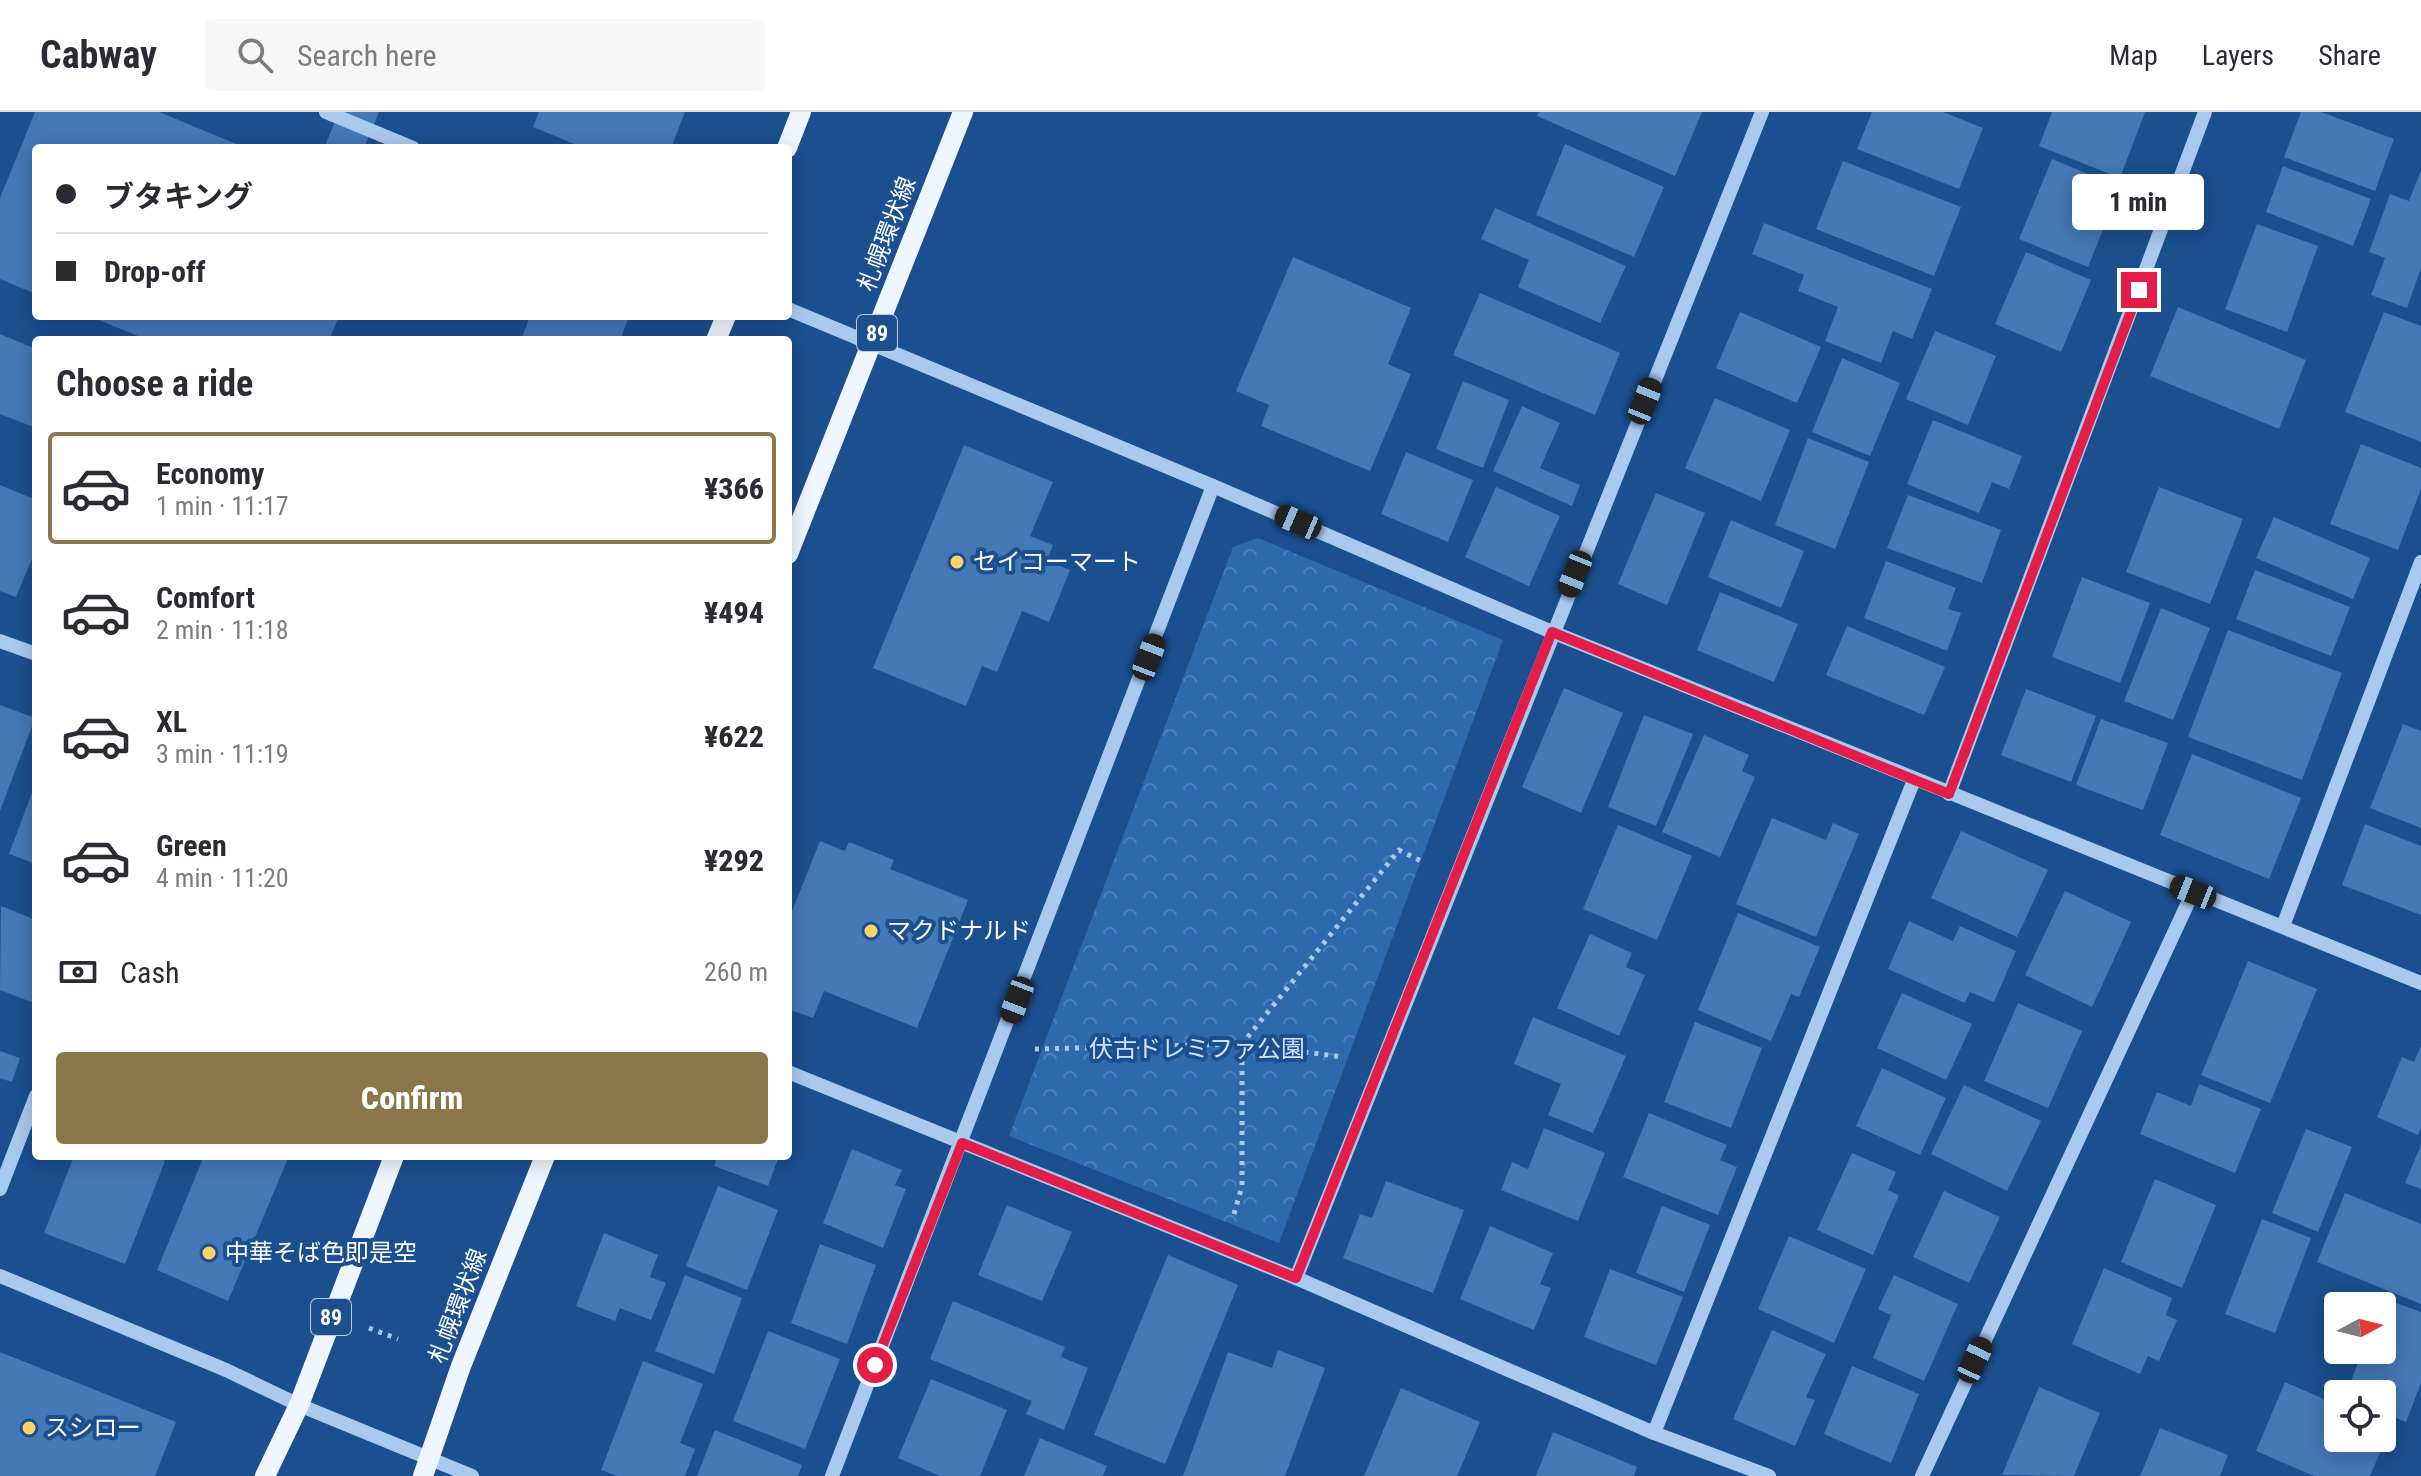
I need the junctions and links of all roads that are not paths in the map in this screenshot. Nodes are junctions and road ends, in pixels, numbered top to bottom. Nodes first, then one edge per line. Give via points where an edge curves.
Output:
1 (326, 112) edge
2 (801, 112) edge
3 (963, 112) edge
4 (1762, 112) edge
5 (2205, 112) edge
6 (403, 144) edge
7 (789, 144) edge
8 (792, 311) edge
9 (872, 344) junction
10 (1213, 486) junction
11 (792, 544) edge
12 (2421, 562) edge
13 (2414, 600) edge
14 (1552, 632) junction
15 (0, 641) edge
16 (32, 653) edge
17 (1914, 780) junction
18 (1949, 794) junction
19 (2193, 892) junction
20 (2283, 926) junction
21 (2421, 983) edge
22 (792, 1074) edge
23 (32, 1106) edge
24 (962, 1143) junction
25 (392, 1160) edge
26 (543, 1160) edge
27 (0, 1189) edge
28 (0, 1276) edge
29 (1296, 1278) junction
30 (299, 1405) junction
31 (1654, 1433) junction
32 (427, 1468) edge
33 (265, 1476) edge
34 (472, 1476) edge
35 (832, 1476) edge
36 (1769, 1476) edge
37 (1922, 1476) edge

1 - 6 street
2 - 7 main road
3 - 9 main road, 札幌環状線 / 89
4 - 14 street
5 - 18 street
8 - 9 street
9 - 10 street
9 - 11 main road, 札幌環状線 / 89
10 - 14 street
10 - 24 street
12 - 13 street
13 - 20 street
14 - 17 street
14 - 29 street
15 - 16 street
17 - 18 street
17 - 31 street
18 - 19 street
19 - 20 street
19 - 37 street
20 - 21 street
22 - 24 street
23 - 27 street
24 - 29 street
24 - 35 street
25 - 30 main road, 89
26 - 32 main road, 札幌環状線 via 461,1366
28 - 30 street
29 - 31 street
30 - 32 street
30 - 33 main road, 89
31 - 36 street
32 - 34 street

